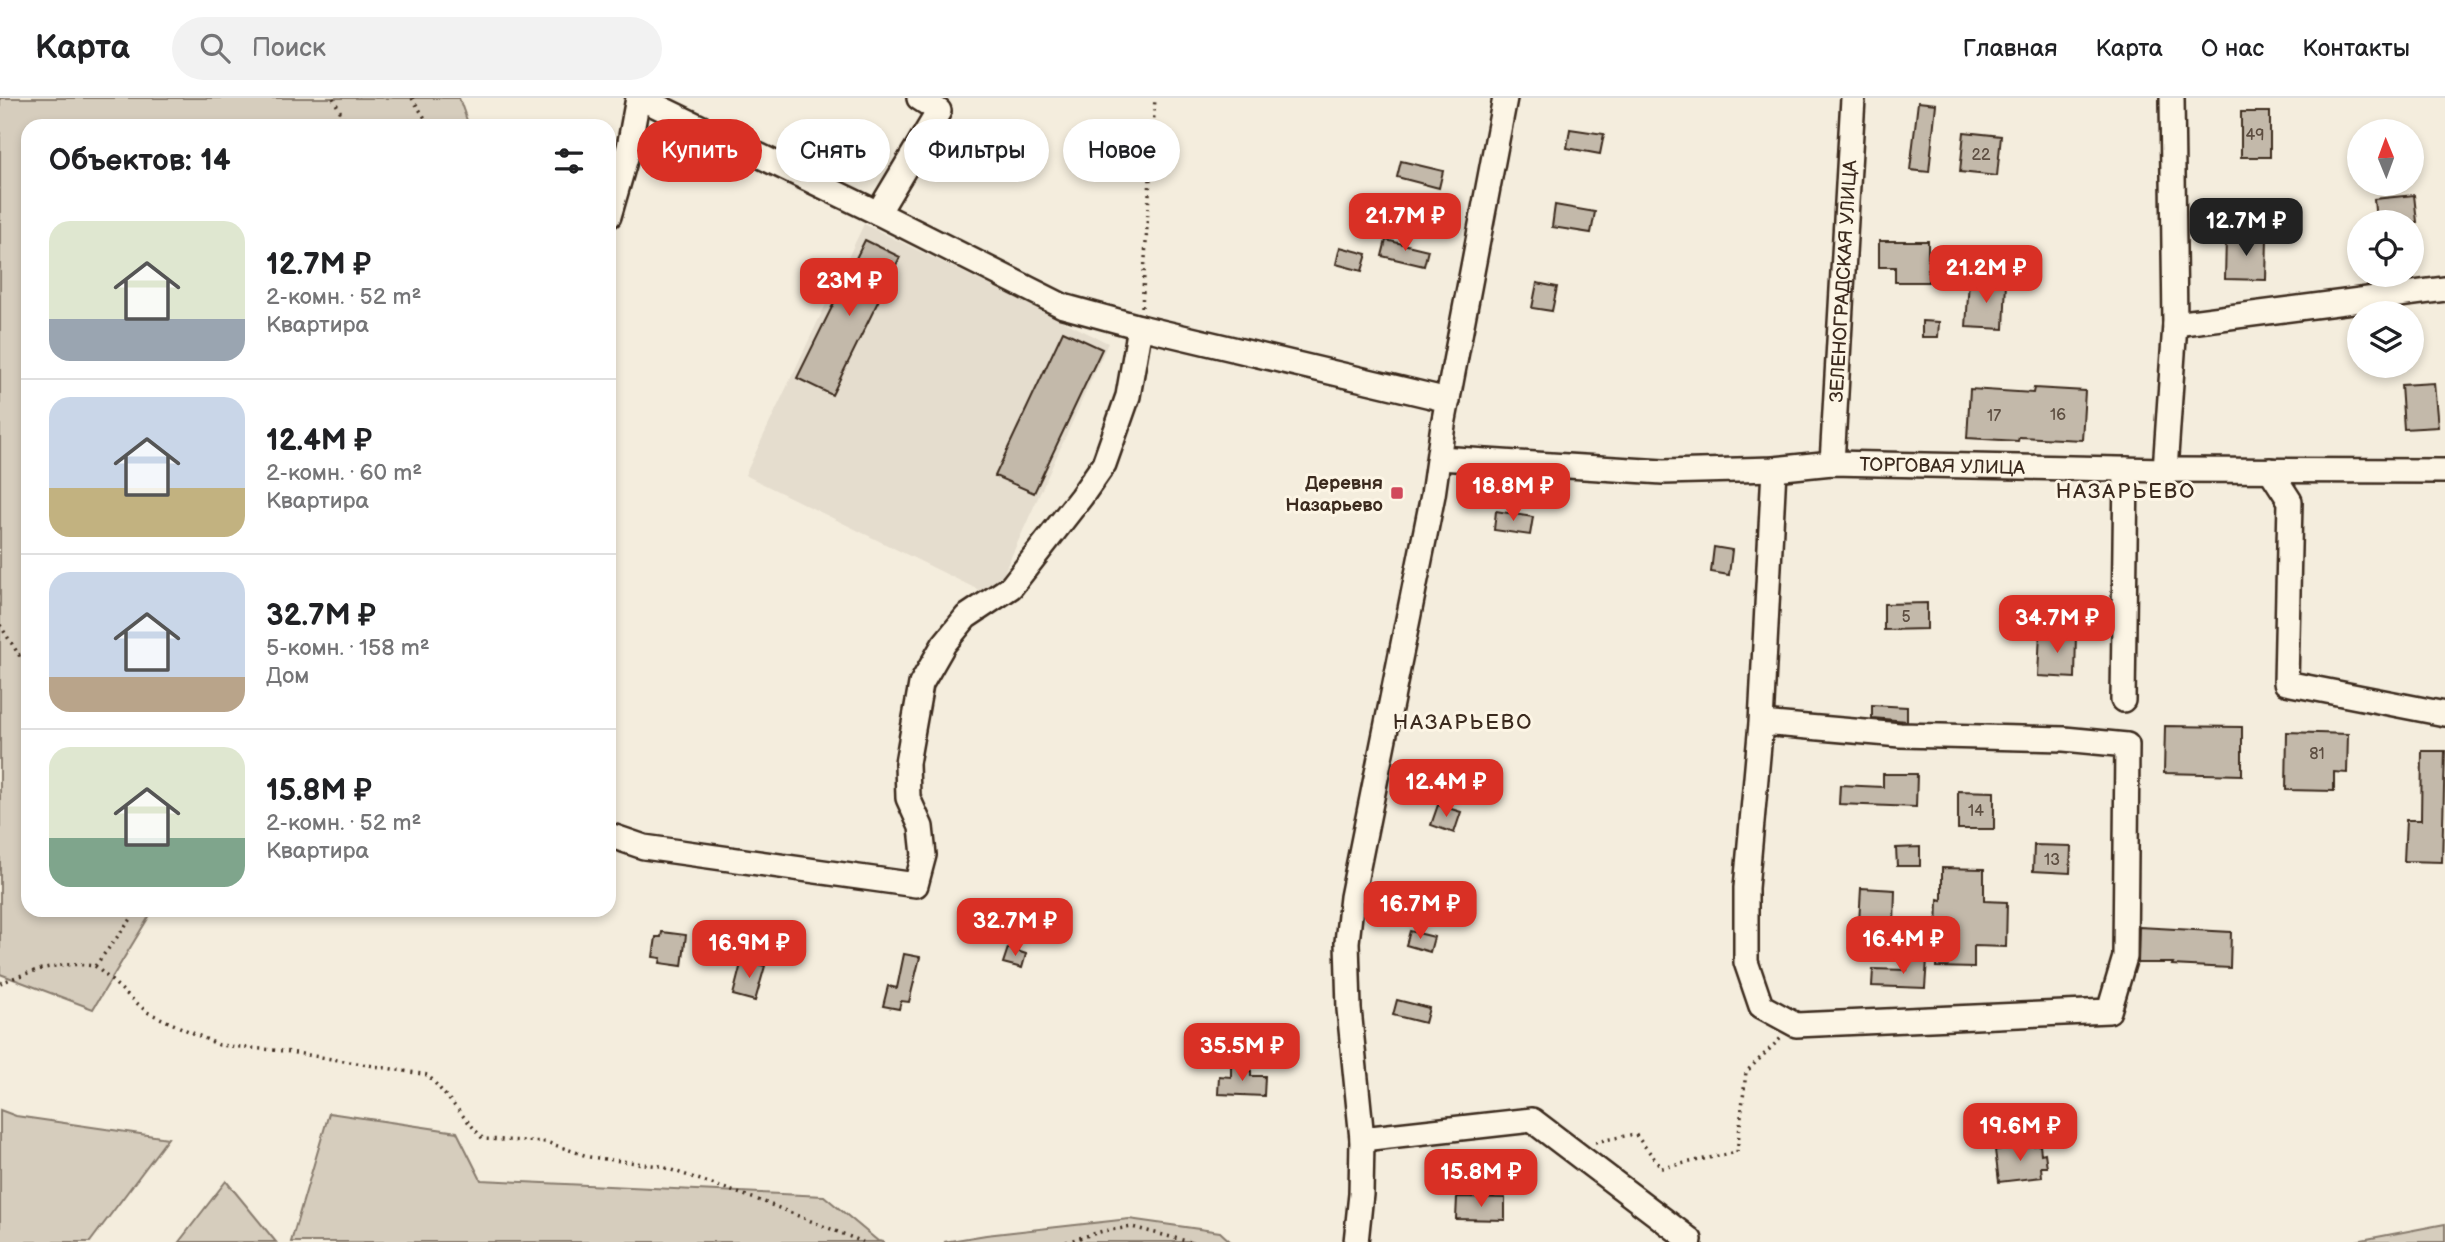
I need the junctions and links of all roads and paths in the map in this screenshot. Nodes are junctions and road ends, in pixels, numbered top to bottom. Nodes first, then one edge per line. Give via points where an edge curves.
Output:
1 (333, 98) edge
2 (412, 98) edge
3 (639, 98) edge
4 (919, 98) edge
5 (1155, 98) edge
6 (1505, 98) edge
7 (1853, 98) edge
8 (2172, 98) edge
9 (344, 119) edge
10 (426, 119) edge
11 (616, 188) edge
12 (878, 213) junction
13 (2445, 289) edge
14 (2175, 324) junction
15 (1140, 327) junction
16 (1448, 400) junction
17 (1439, 458) junction
18 (1832, 463) junction
19 (2126, 468) junction
20 (1774, 469) junction
21 (2165, 470) junction
22 (2270, 470) junction
23 (2445, 471) edge
24 (0, 625) edge
25 (21, 654) edge
26 (2123, 699) dead end
27 (2445, 714) edge
28 (1761, 723) junction
29 (616, 837) edge
30 (133, 917) edge
31 (96, 966) junction
32 (0, 983) edge
33 (1796, 1025) junction
34 (1362, 1139) junction
35 (1568, 1148) junction
36 (1690, 1240) dead end
37 (863, 1242) edge
38 (1066, 1242) edge
39 (1190, 1242) edge
40 (1356, 1242) edge

1 - 9 path
2 - 10 path
3 - 11 street
3 - 12 street
4 - 12 street via 939,111
5 - 15 path
6 - 16 street
7 - 18 street, ЗЕЛЕНОГРАДСКАЯ УЛИЦА
8 - 14 street
12 - 15 street via 1063,306
13 - 14 street
14 - 21 street
15 - 16 street
15 - 29 street via 1128,396 1104,464 1011,587 966,617 921,684 907,763 908,798 921,827 924,855 916,885 644,846
16 - 17 street
17 - 20 street, ТОРГОВАЯ УЛИЦА via 1663,472
17 - 34 street via 1348,930 1349,1009
18 - 19 street, ТОРГОВАЯ УЛИЦА
18 - 20 street, ТОРГОВАЯ УЛИЦА
19 - 21 street, ТОРГОВАЯ УЛИЦА
19 - 26 street
20 - 28 street
21 - 22 street, ТОРГОВАЯ УЛИЦА
22 - 23 street, ТОРГОВАЯ УЛИЦА
22 - 27 street via 2290,501 2286,683
24 - 25 path
28 - 33 street via 1746,888 1746,962 1761,1006
28 - 33 street via 1900,735 2064,738 2127,745 2125,957 2109,1011
30 - 31 path
31 - 32 path via 69,963
31 - 37 path via 147,1012 219,1045 428,1075 483,1139 546,1142 590,1157 660,1166
33 - 35 path via 1745,1072 1737,1152 1662,1168 1636,1134
34 - 35 street via 1532,1120
34 - 40 street
35 - 36 street
38 - 39 path via 1132,1227

